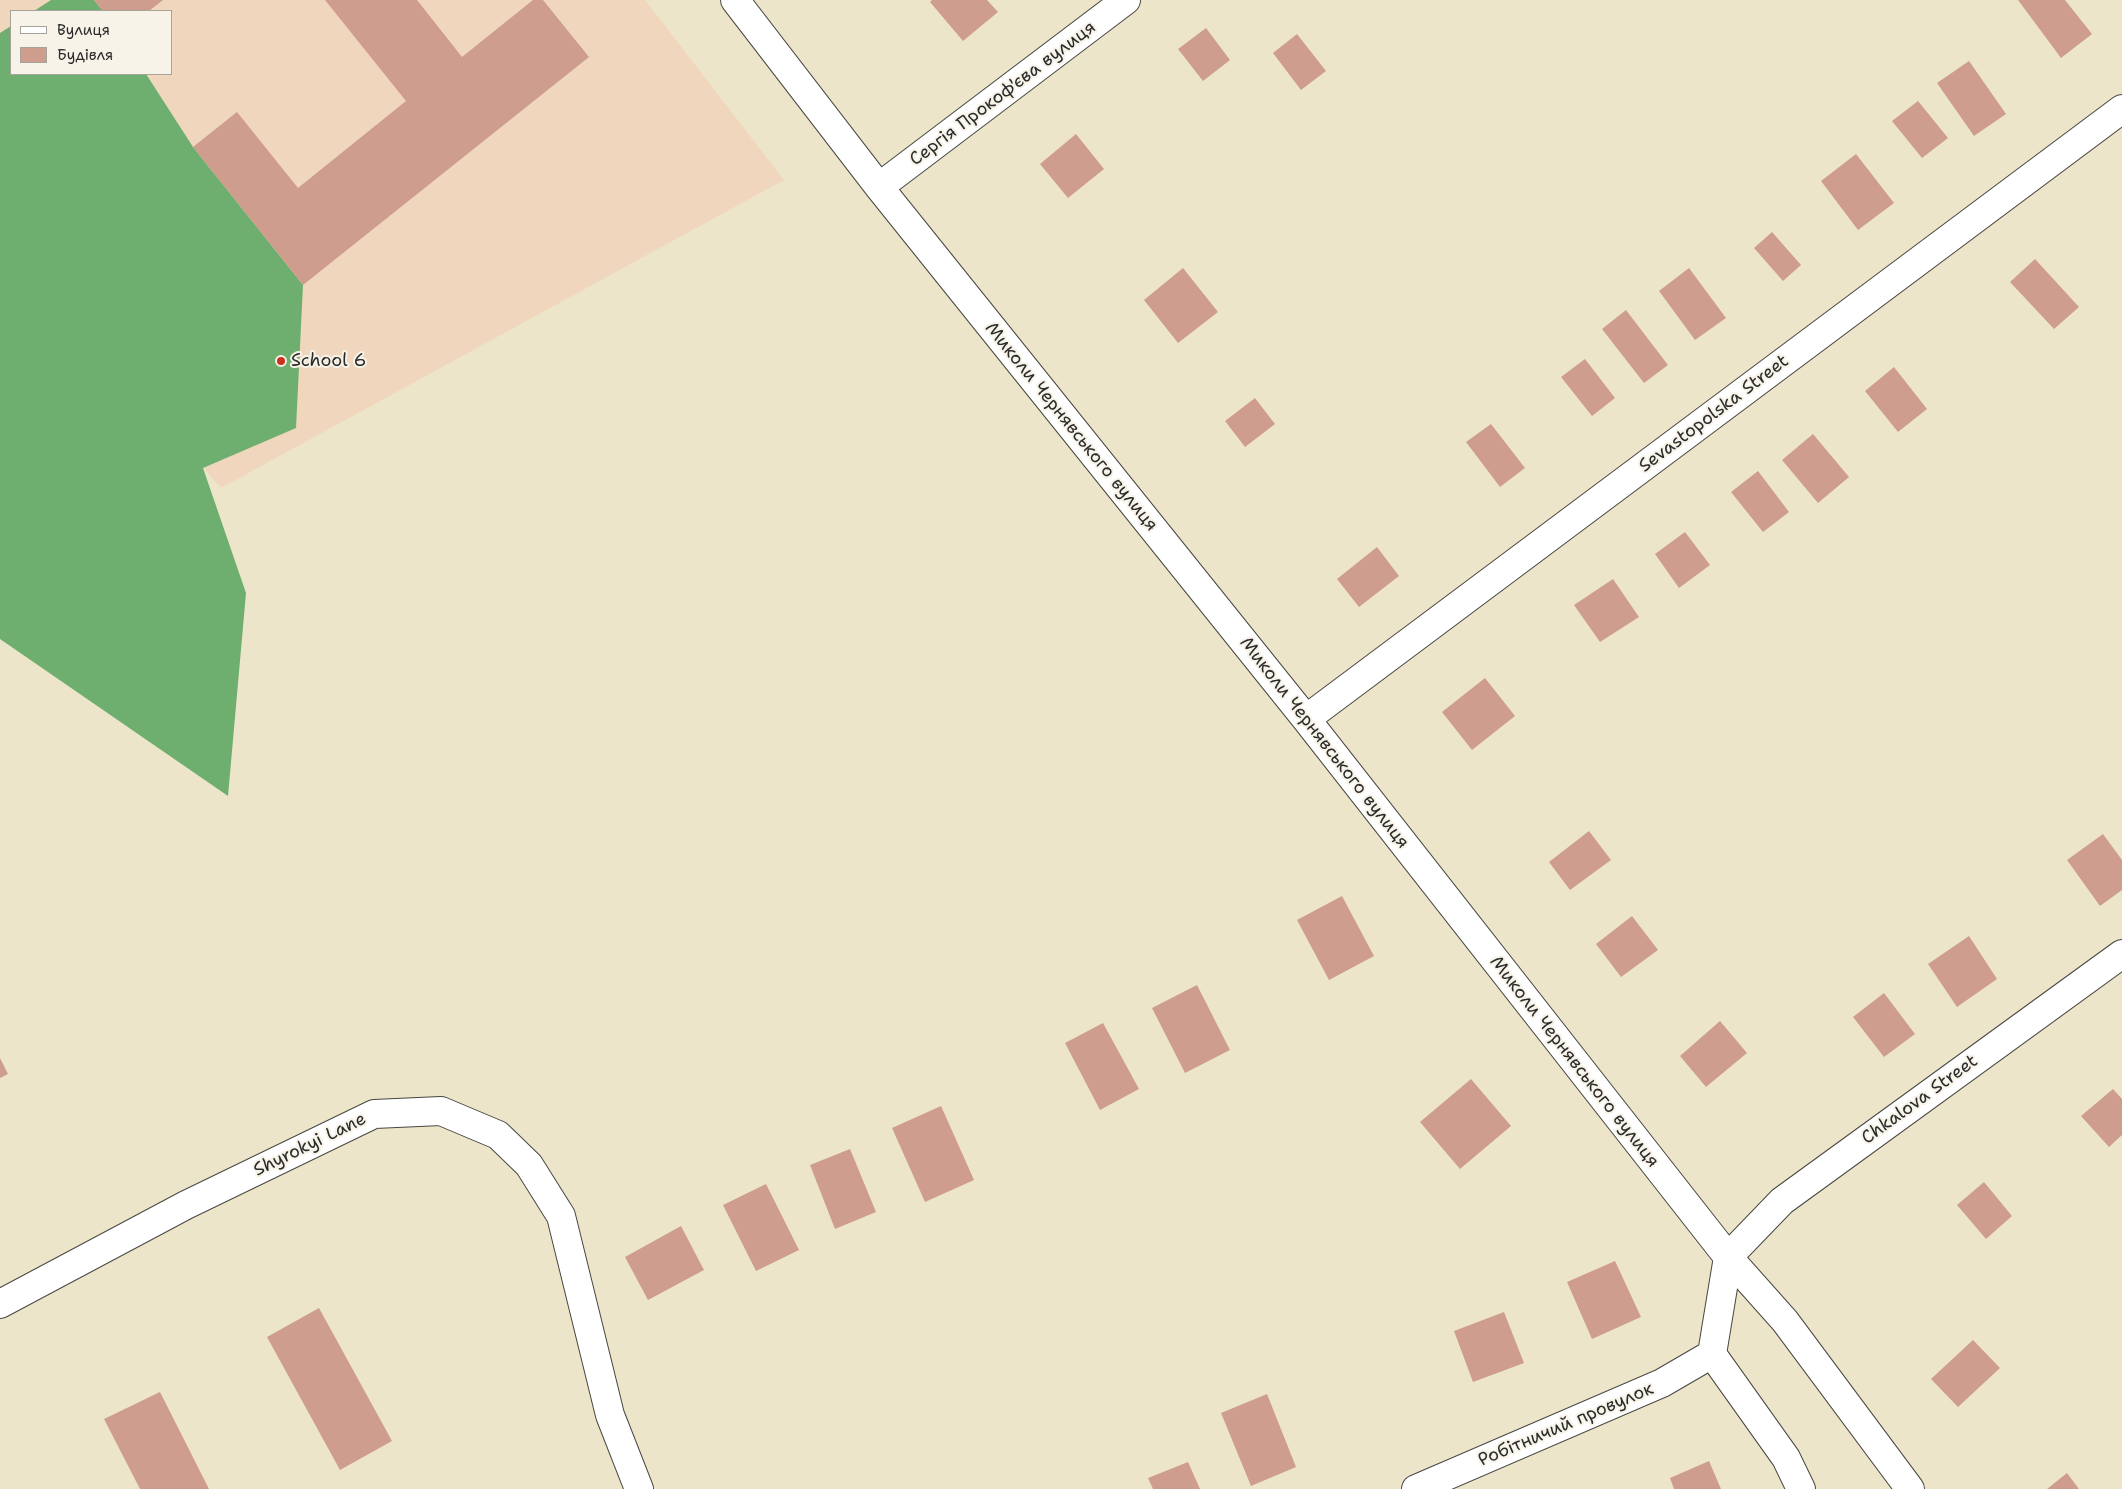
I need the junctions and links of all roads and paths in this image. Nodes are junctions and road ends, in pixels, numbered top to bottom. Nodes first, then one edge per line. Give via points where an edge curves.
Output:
1 (734, 0) edge
2 (1126, 0) edge
3 (2122, 109) edge
4 (879, 187) junction
5 (1306, 719) junction
6 (2122, 954) edge
7 (1728, 1257) junction
8 (0, 1304) edge
9 (1712, 1354) junction
10 (639, 1489) edge
11 (1416, 1489) edge
12 (1801, 1489) edge
13 (1910, 1489) edge

1 - 4 street, Миколи Чернявського вулиця
2 - 4 street, Сергія Прокоф'єва вулиця
3 - 5 street, Sevastopolska Street
4 - 5 street, Миколи Чернявського вулиця
5 - 7 street, Миколи Чернявського вулиця
6 - 7 street, Chkalova Street via 1782,1201
7 - 9 street
7 - 13 street, Миколи Чернявського вулиця via 1785,1321
8 - 10 street, Shyrokyi Lane via 186,1206 374,1114 441,1111 498,1135 529,1165 561,1216 610,1416
9 - 11 street, Робітничий провулок via 1662,1383
9 - 12 street via 1786,1458

